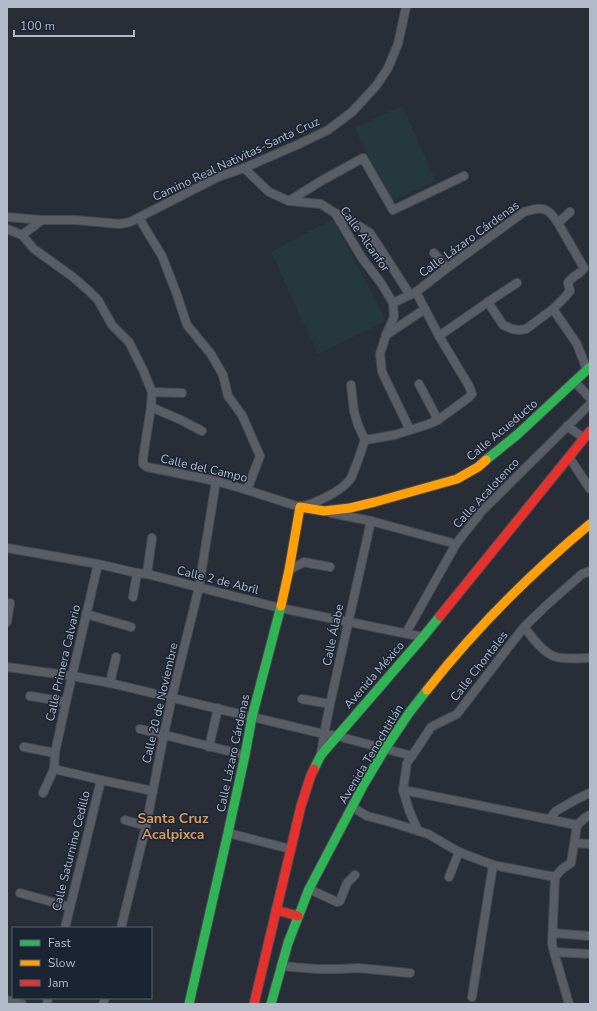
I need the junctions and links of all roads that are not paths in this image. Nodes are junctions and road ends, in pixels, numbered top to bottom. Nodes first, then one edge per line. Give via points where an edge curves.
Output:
1 (406, 7) edge
2 (244, 168) junction
3 (464, 176) dead end
4 (289, 201) junction
5 (570, 212) dead end
6 (335, 213) junction
7 (7, 217) edge
8 (139, 218) junction
9 (42, 220) junction
10 (557, 220) junction
11 (7, 229) edge
12 (22, 235) junction
13 (434, 253) dead end
14 (447, 268) junction
15 (517, 284) dead end
16 (413, 294) junction
17 (488, 302) junction
18 (393, 303) junction
19 (553, 309) junction
20 (425, 310) junction
21 (386, 335) junction
22 (440, 336) junction
23 (588, 369) edge
24 (575, 382) junction
25 (419, 384) dead end
26 (351, 385) dead end
27 (152, 392) junction
28 (182, 393) dead end
29 (590, 398) edge
30 (590, 404) edge
31 (151, 407) junction
32 (438, 420) junction
33 (567, 426) junction
34 (410, 430) junction
35 (202, 431) dead end
36 (587, 435) edge
37 (365, 440) junction
38 (569, 457) junction
39 (216, 481) junction
40 (590, 489) edge
41 (247, 490) junction
42 (300, 507) junction
43 (324, 511) junction
44 (371, 521) junction
45 (590, 524) edge
46 (152, 538) dead end
47 (456, 544) junction
48 (7, 548) edge
49 (98, 564) junction
50 (330, 567) dead end
51 (289, 570) junction
52 (590, 571) edge
53 (137, 573) junction
54 (147, 574) junction
55 (199, 587) junction
56 (133, 597) dead end
57 (10, 603) dead end
58 (280, 608) junction
59 (86, 614) junction
60 (7, 622) edge
61 (348, 622) junction
62 (131, 627) dead end
63 (524, 628) junction
64 (406, 633) junction
65 (423, 637) junction
66 (116, 657) dead end
67 (590, 658) edge
68 (7, 668) edge
69 (72, 676) junction
70 (110, 683) junction
71 (30, 696) dead end
72 (172, 697) junction
73 (302, 699) dead end
74 (66, 702) junction
75 (330, 704) junction
76 (218, 708) junction
77 (252, 717) junction
78 (140, 730) dead end
79 (164, 734) junction
80 (324, 734) junction
81 (337, 736) junction
82 (24, 747) dead end
83 (209, 747) junction
84 (385, 749) junction
85 (55, 753) junction
86 (245, 755) junction
87 (321, 755) junction
88 (412, 756) junction
89 (54, 769) junction
90 (101, 780) junction
91 (403, 790) junction
92 (153, 791) junction
93 (43, 793) dead end
94 (590, 793) edge
95 (352, 807) junction
96 (590, 816) edge
97 (550, 819) junction
98 (125, 820) dead end
99 (577, 825) junction
100 (146, 826) junction
101 (418, 830) junction
102 (228, 833) junction
103 (575, 843) junction
104 (590, 844) edge
105 (290, 849) junction
106 (459, 852) junction
107 (493, 865) junction
108 (355, 875) dead end
109 (449, 877) dead end
110 (555, 877) junction
111 (309, 889) junction
112 (20, 893) dead end
113 (70, 907) junction
114 (276, 910) junction
115 (298, 916) junction
116 (65, 927) edge
117 (121, 927) edge
118 (553, 933) junction
119 (590, 936) edge
120 (279, 941) junction
121 (554, 952) junction
122 (590, 954) edge
123 (281, 966) junction
124 (410, 973) dead end
125 (472, 997) dead end
126 (7, 1000) edge
127 (22, 1004) edge
128 (189, 1004) edge
129 (254, 1004) edge
130 (271, 1004) edge
131 (569, 1004) edge

1 - 2 street, Camino Real Nativitas-Santa Cruz via 398,44 388,68 376,86 352,112 328,130
2 - 4 street, Calle Alcanfor via 269,192
2 - 8 street, Camino Real Nativitas-Santa Cruz via 218,178
3 - 4 street via 393,210 363,158
4 - 6 street, Calle Alcanfor via 321,204
5 - 10 street
6 - 16 street via 370,233
6 - 18 street, Calle Alcanfor
7 - 9 street, Camino Real Nativitas-Santa Cruz
8 - 9 street, Camino Real Nativitas-Santa Cruz via 120,224
8 - 41 street via 162,256 187,325 211,354 224,375 228,396 242,415 256,445 260,456
9 - 12 street
10 - 14 street, Calle Lázaro Cárdenas via 544,208 524,212
10 - 19 street via 584,268 570,279 570,291
11 - 12 street, Calle del Campo
12 - 27 street, Calle del Campo via 34,249 73,277 98,300 112,326 129,342
13 - 14 street
14 - 16 street, Calle Lázaro Cárdenas
15 - 17 street
16 - 18 street
16 - 20 street, Calle Lázaro Cárdenas
17 - 19 street via 503,325 519,330 526,329
17 - 22 street
18 - 21 street via 394,317
19 - 23 street via 577,344
20 - 21 street
20 - 22 street, Calle Lázaro Cárdenas
21 - 34 street via 380,354 382,372
22 - 32 street, Calle Lázaro Cárdenas via 472,394
23 - 24 main road, Calle Acueducto
24 - 29 street
24 - 43 main road, Calle Acueducto via 518,434 478,467 458,479 350,508
25 - 32 street
26 - 37 street via 354,411
27 - 28 street
27 - 31 street, Calle del Campo
30 - 33 street, Calle Acalotenco
31 - 35 street
31 - 39 street, Calle del Campo via 143,464 147,467
32 - 34 street, Calle Lázaro Cárdenas
33 - 36 street
33 - 47 street, Calle Acalotenco via 482,511
34 - 37 street, Calle Lázaro Cárdenas
36 - 38 main road, Avenida México
37 - 42 street via 350,479 336,492
38 - 40 street
38 - 65 main road, Avenida México
39 - 41 street, Calle del Campo
39 - 55 street, Calle 20 de Noviembre
41 - 42 street, Calle del Campo
42 - 43 main road, Calle del Campo
42 - 51 main road, Calle Lázaro Cárdenas
43 - 44 street, Calle del Campo
44 - 47 street, Calle del Campo
44 - 61 street, Calle Álabe
45 - 84 main road, Avenida Tenochtitlán via 514,592 450,661 409,713
46 - 54 street
47 - 64 street, Calle Acalotenco
48 - 49 street, Calle 2 de Abril
49 - 53 street, Calle 2 de Abril
49 - 59 street, Calle Primera Calvario
50 - 51 street via 304,562
51 - 58 main road, Calle Lázaro Cárdenas
52 - 63 street, Calle Chontales via 582,574 548,603
53 - 54 street, Calle 2 de Abril
53 - 56 street
54 - 55 street, Calle 2 de Abril
55 - 58 street, Calle 2 de Abril
55 - 72 street, Calle 20 de Noviembre
57 - 60 street
58 - 61 street, Calle 2 de Abril
58 - 77 main road, Calle Lázaro Cárdenas
59 - 62 street
59 - 69 street, Calle Primera Calvario
61 - 64 street, Calle 2 de Abril
61 - 75 street, Calle Álabe
63 - 67 street via 554,657
63 - 88 street, Calle Chontales via 457,714 431,727
64 - 65 street, Calle 2 de Abril
65 - 81 main road, Avenida México
66 - 70 street
68 - 69 street
69 - 70 street
69 - 74 street, Calle Primera Calvario
70 - 72 street
71 - 74 street
72 - 76 street
72 - 79 street, Calle 20 de Noviembre
73 - 75 street
74 - 85 street, Calle Primera Calvario
75 - 80 street, Calle Álabe
76 - 77 street
76 - 83 street
77 - 80 street
77 - 86 main road, Calle Lázaro Cárdenas
78 - 79 street
79 - 83 street
79 - 92 street, Calle 20 de Noviembre
80 - 81 street
80 - 87 street, Calle Álabe
81 - 84 street
81 - 87 main road, Avenida México
82 - 85 street
83 - 86 street
84 - 88 street
84 - 95 main road, Avenida Tenochtitlán
85 - 89 street, Calle Primera Calvario
86 - 102 main road, Calle Lázaro Cárdenas
87 - 105 main road, Avenida México via 311,774
88 - 91 street, Calle Chontales via 407,763
89 - 90 street
89 - 93 street
90 - 92 street
90 - 113 street, Calle Saturnino Cedillo
91 - 97 street
91 - 101 street, Calle Chontales
92 - 100 street, Calle 20 de Noviembre
94 - 97 street via 556,811
95 - 101 street via 368,816
95 - 111 main road, Avenida Tenochtitlán
96 - 99 street
97 - 99 street
98 - 100 street
99 - 103 street
100 - 117 street, Calle 20 de Noviembre
101 - 106 street
102 - 105 street
102 - 128 main road, Calle Lázaro Cárdenas
103 - 104 street
103 - 110 street via 571,863
105 - 114 main road, Avenida México
106 - 107 street
106 - 109 street
107 - 110 street
107 - 125 street
108 - 111 street via 339,902
110 - 118 street
111 - 115 main road, Avenida Tenochtitlán
112 - 113 street
113 - 116 street, Calle Saturnino Cedillo
114 - 115 main road
114 - 120 main road, Avenida México
115 - 120 main road, Avenida Tenochtitlán
118 - 119 street
118 - 121 street
120 - 123 main road, Avenida Tenochtitlán
120 - 129 main road, Avenida México via 260,976
121 - 122 street
121 - 131 street
123 - 124 street via 358,968
123 - 130 main road, Avenida Tenochtitlán
126 - 127 street

